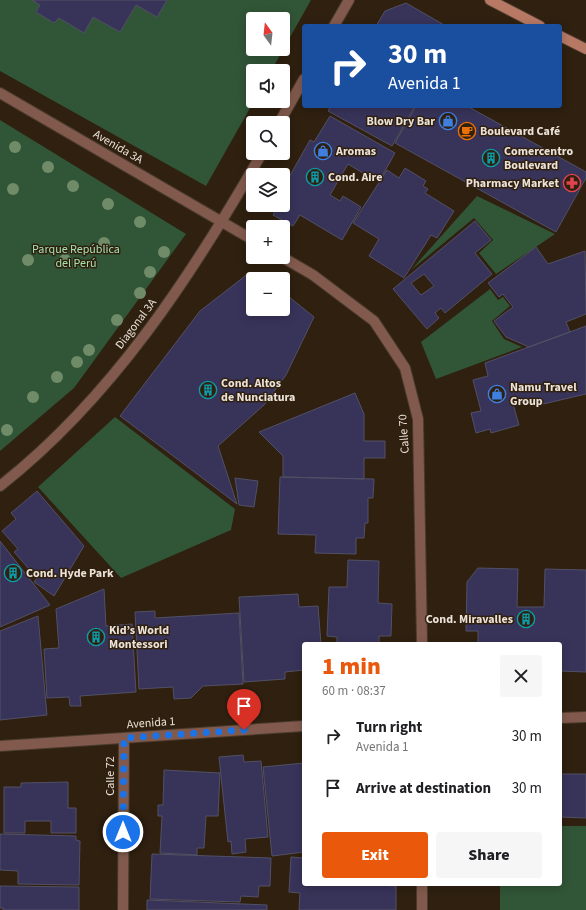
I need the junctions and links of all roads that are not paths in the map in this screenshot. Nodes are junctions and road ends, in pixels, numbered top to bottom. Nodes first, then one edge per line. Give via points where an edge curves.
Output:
1 (349, 0) edge
2 (490, 0) edge
3 (335, 24) edge
4 (536, 24) edge
5 (562, 37) edge
6 (586, 49) edge
7 (302, 83) edge
8 (0, 93) edge
9 (283, 116) edge
10 (258, 160) edge
11 (222, 222) junction
12 (246, 236) edge
13 (290, 261) edge
14 (0, 486) edge
15 (422, 642) edge
16 (586, 717) edge
17 (562, 718) edge
18 (302, 726) edge
19 (124, 738) junction
20 (0, 746) edge
21 (422, 886) edge
22 (123, 910) edge
23 (422, 910) edge

1 - 3 street
2 - 4 main road
5 - 6 main road
7 - 9 street
8 - 11 street, Avenida 3A
10 - 11 street, Diagonal 3A
11 - 12 street
11 - 14 street, Diagonal 3A via 145,337 90,401 28,464
13 - 15 street, Calle 70 via 313,274 374,321 405,368 418,419
16 - 17 street
18 - 19 street, Avenida 1
19 - 20 street, Avenida 1
19 - 22 street, Calle 72
21 - 23 street

